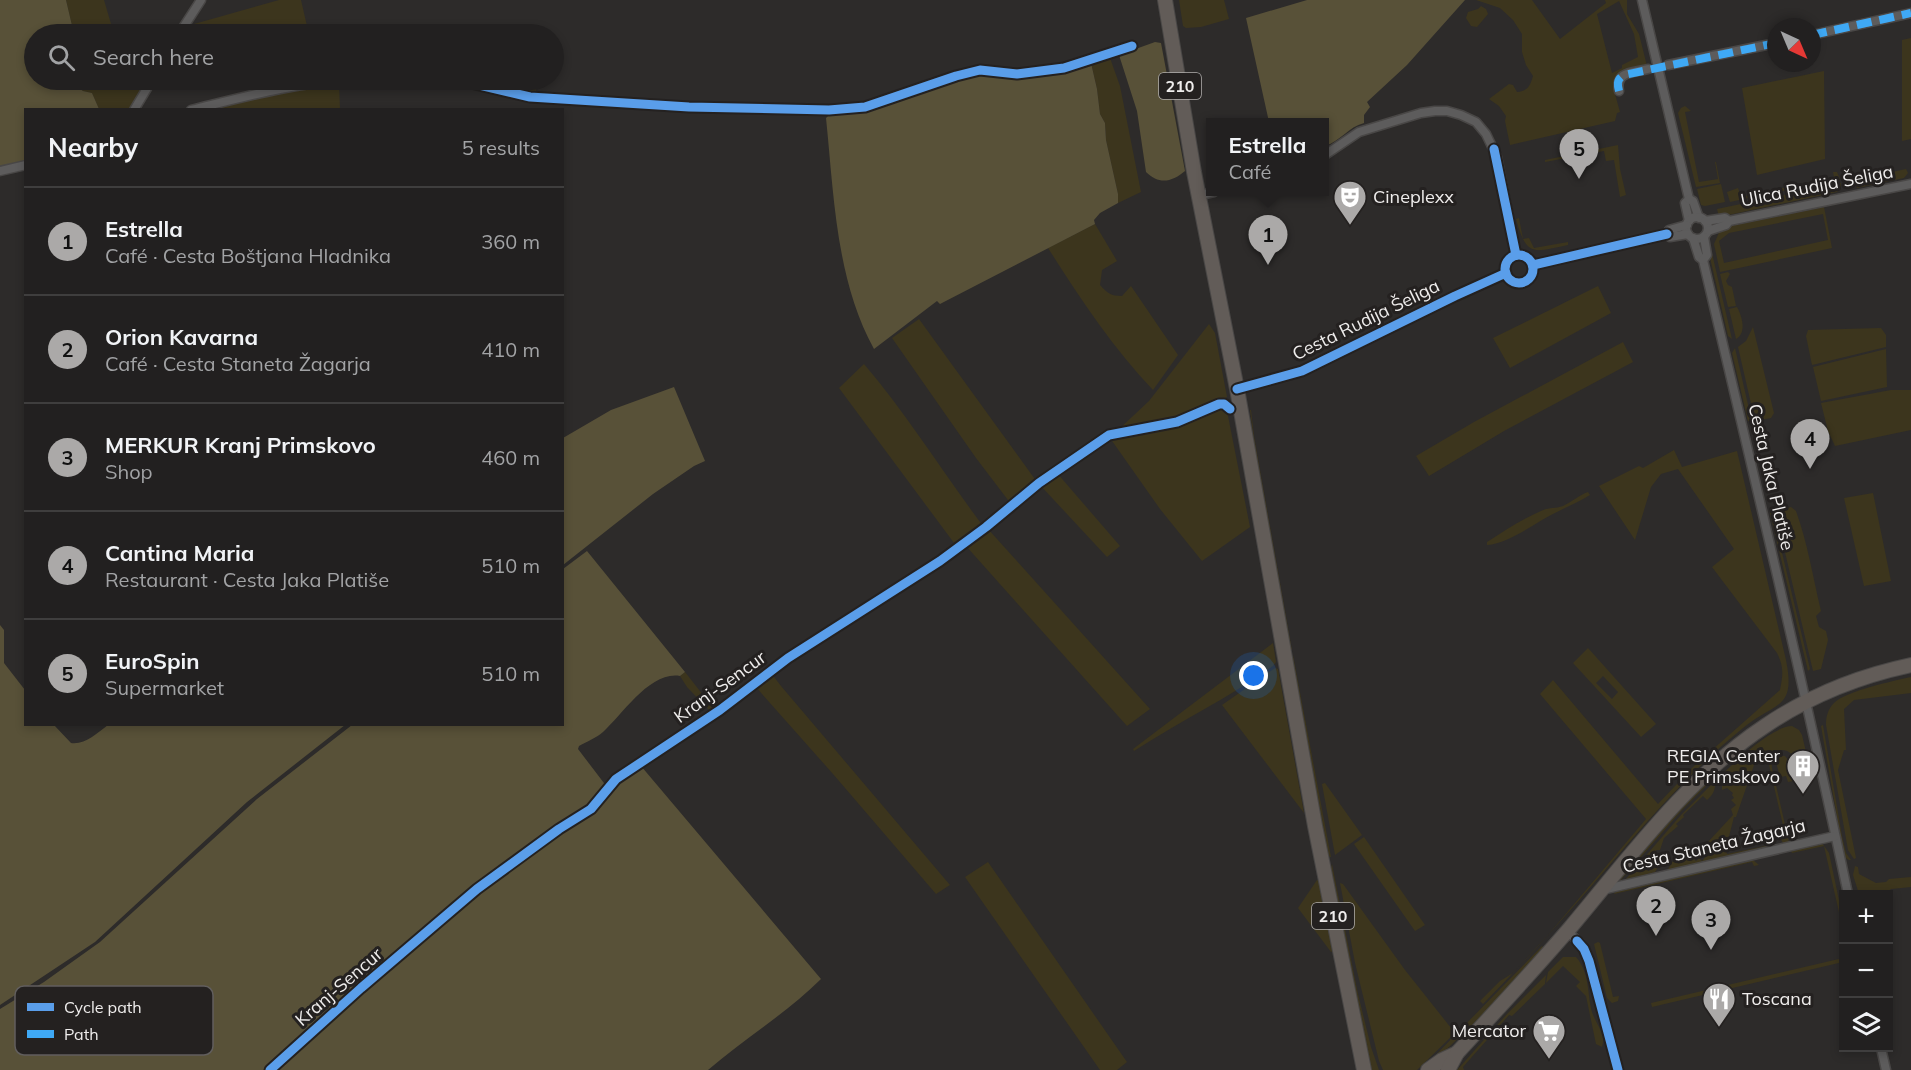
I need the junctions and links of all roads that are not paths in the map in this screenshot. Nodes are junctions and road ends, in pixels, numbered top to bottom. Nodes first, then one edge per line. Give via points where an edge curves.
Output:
1 (201, 0) edge
2 (1165, 0) edge
3 (1642, 0) edge
4 (1911, 13) edge
5 (185, 24) edge
6 (1821, 33) edge
7 (1767, 45) edge
8 (1132, 46) dead end
9 (1668, 65) dead end
10 (1648, 69) dead end
11 (146, 90) edge
12 (279, 90) edge
13 (501, 90) edge
14 (1619, 91) dead end
15 (135, 108) edge
16 (200, 108) edge
17 (1329, 152) edge
18 (24, 165) edge
19 (0, 171) edge
20 (1911, 184) edge
21 (1206, 194) edge
22 (1200, 195) junction
23 (1689, 199) junction
24 (1702, 219) junction
25 (1729, 221) junction
26 (1689, 230) junction
27 (1706, 234) junction
28 (1516, 255) junction
29 (1703, 260) junction
30 (1533, 265) junction
31 (1506, 273) junction
32 (1237, 389) junction
33 (1230, 409) dead end
34 (1911, 665) edge
35 (1807, 702) junction
36 (1835, 836) junction
37 (1601, 890) junction
38 (1847, 890) edge
39 (1568, 931) junction
40 (1882, 1052) edge
41 (1446, 1065) edge
42 (270, 1070) edge
43 (1364, 1070) edge
44 (1428, 1070) edge
45 (1618, 1070) edge
46 (1886, 1070) edge

1 - 5 street
2 - 22 main road, 210
3 - 23 street, Cesta Jaka Platiše
4 - 6 street
7 - 9 street
8 - 13 street via 1064,68 1017,74 980,70 865,108 616,104 531,97
10 - 14 street via 1619,78
11 - 15 street
12 - 16 street
17 - 28 street via 1359,132 1420,113 1447,111 1476,122 1497,157
18 - 19 street
20 - 25 street, Ulica Rudija Šeliga
21 - 22 street
22 - 32 main road, 210
23 - 24 street, Cesta Jaka Platiše
23 - 26 street, Cesta Jaka Platiše via 1685,203
24 - 25 street, Ulica Rudija Šeliga
24 - 26 street, Ulica Rudija Šeliga via 1694,218
24 - 27 street, Cesta Jaka Platiše
25 - 27 street, Ulica Rudija Šeliga
26 - 27 street via 1698,239
26 - 29 street, Cesta Jaka Platiše
26 - 30 street via 1669,230 1667,234
27 - 29 street, Cesta Jaka Platiše via 1707,255
28 - 30 street via 1527,257
28 - 31 street via 1507,262
29 - 35 street, Cesta Jaka Platiše
30 - 31 street via 1532,275 1524,282 1513,282
31 - 32 street, Cesta Rudija Šeliga via 1302,371
32 - 43 main road, 210
33 - 42 street, Kranj-Sencur via 1219,404 1177,422 1109,435 1039,483 940,561 811,642 720,710 616,778 591,809 477,889
34 - 35 main road, Cesta Staneta Žagarja via 1868,676
35 - 36 street, Cesta Staneta Žagarja
35 - 37 main road, Cesta Staneta Žagarja via 1765,725 1720,762
36 - 37 street, Cesta Staneta Žagarja
36 - 38 street, Cesta Staneta Žagarja
37 - 39 main road, Cesta Staneta Žagarja
39 - 41 main road, Cesta Staneta Žagarja
39 - 45 street via 1589,961
40 - 46 street
41 - 44 main road, Cesta Staneta Žagarja

